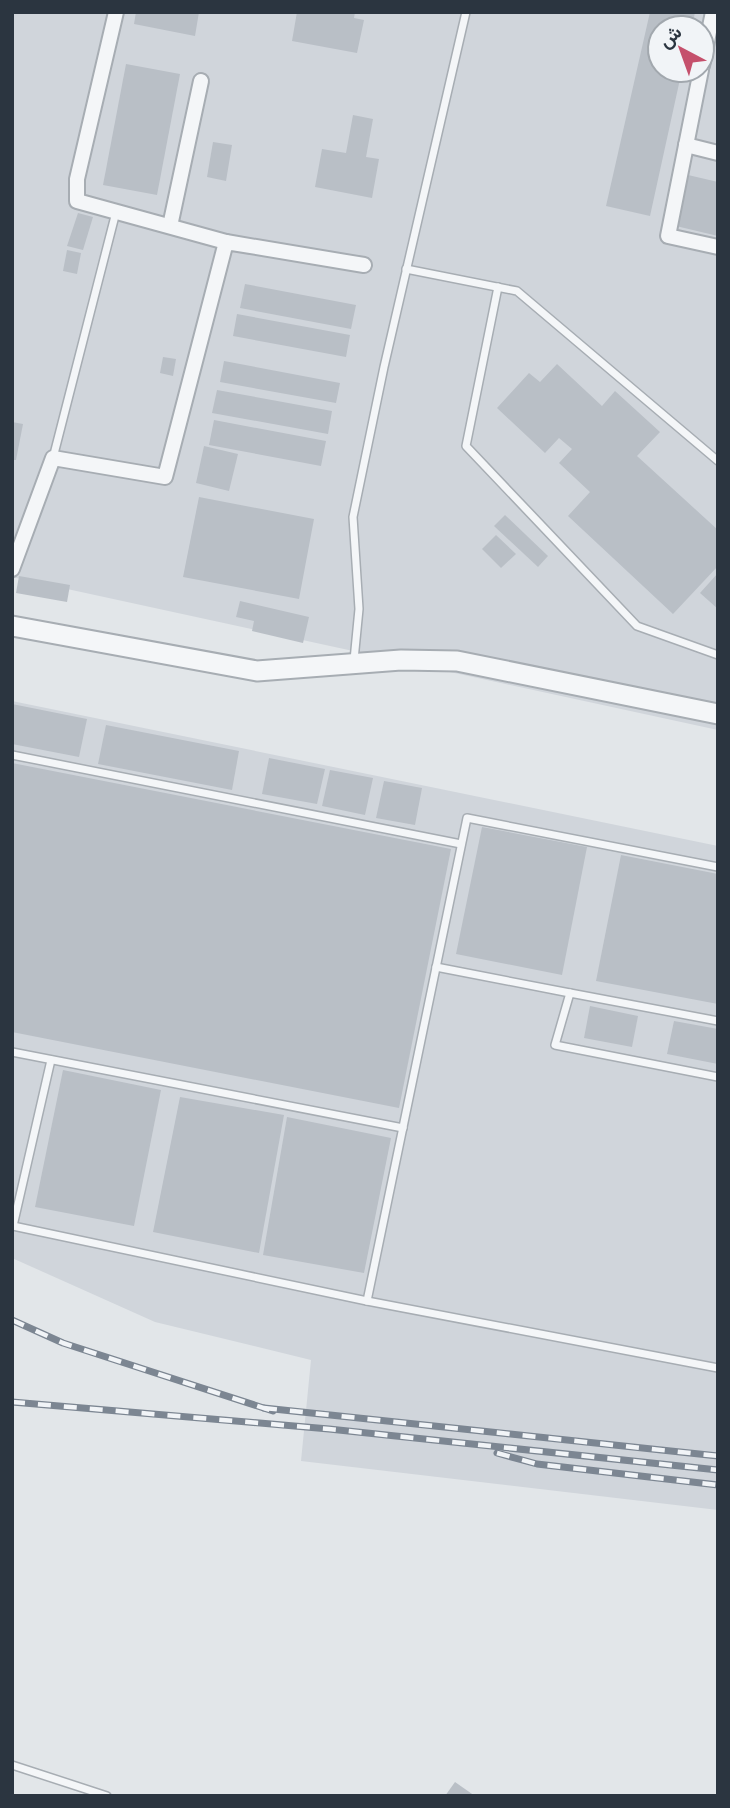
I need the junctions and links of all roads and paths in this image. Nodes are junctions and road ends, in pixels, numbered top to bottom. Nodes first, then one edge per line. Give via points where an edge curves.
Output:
1 (117, 12) edge
2 (466, 12) edge
3 (201, 81) dead end
4 (698, 84) edge
5 (686, 145) junction
6 (718, 153) edge
7 (116, 212) junction
8 (170, 226) junction
9 (226, 242) junction
10 (718, 247) edge
11 (364, 265) dead end
12 (406, 269) junction
13 (498, 287) junction
14 (53, 458) junction
15 (718, 461) edge
16 (12, 569) edge
17 (12, 626) edge
18 (718, 655) edge
19 (354, 664) junction
20 (718, 714) edge
21 (12, 755) edge
22 (461, 844) junction
23 (718, 867) edge
24 (436, 967) junction
25 (570, 993) junction
26 (718, 1021) edge
27 (12, 1052) edge
28 (51, 1060) junction
29 (718, 1077) edge
30 (403, 1128) junction
31 (367, 1301) junction
32 (718, 1368) edge
33 (12, 1765) edge
34 (107, 1796) edge

1 - 7 street via 77,178 77,201
2 - 12 lane
3 - 8 street
4 - 5 street
5 - 6 street
5 - 10 street via 668,236
7 - 8 street
7 - 14 lane
8 - 9 street
9 - 11 street
9 - 14 street via 165,477
12 - 13 lane
12 - 19 lane via 353,517 359,609
13 - 15 lane via 517,291
13 - 18 lane via 466,446 637,626
14 - 16 street
17 - 19 street via 257,671
19 - 20 street via 457,661
21 - 22 lane
22 - 23 lane via 467,818
22 - 24 lane
24 - 25 lane
24 - 30 lane
25 - 26 lane
25 - 29 lane via 555,1045
27 - 28 lane
28 - 30 lane
28 - 31 lane via 13,1226
30 - 31 lane
31 - 32 lane
33 - 34 lane

